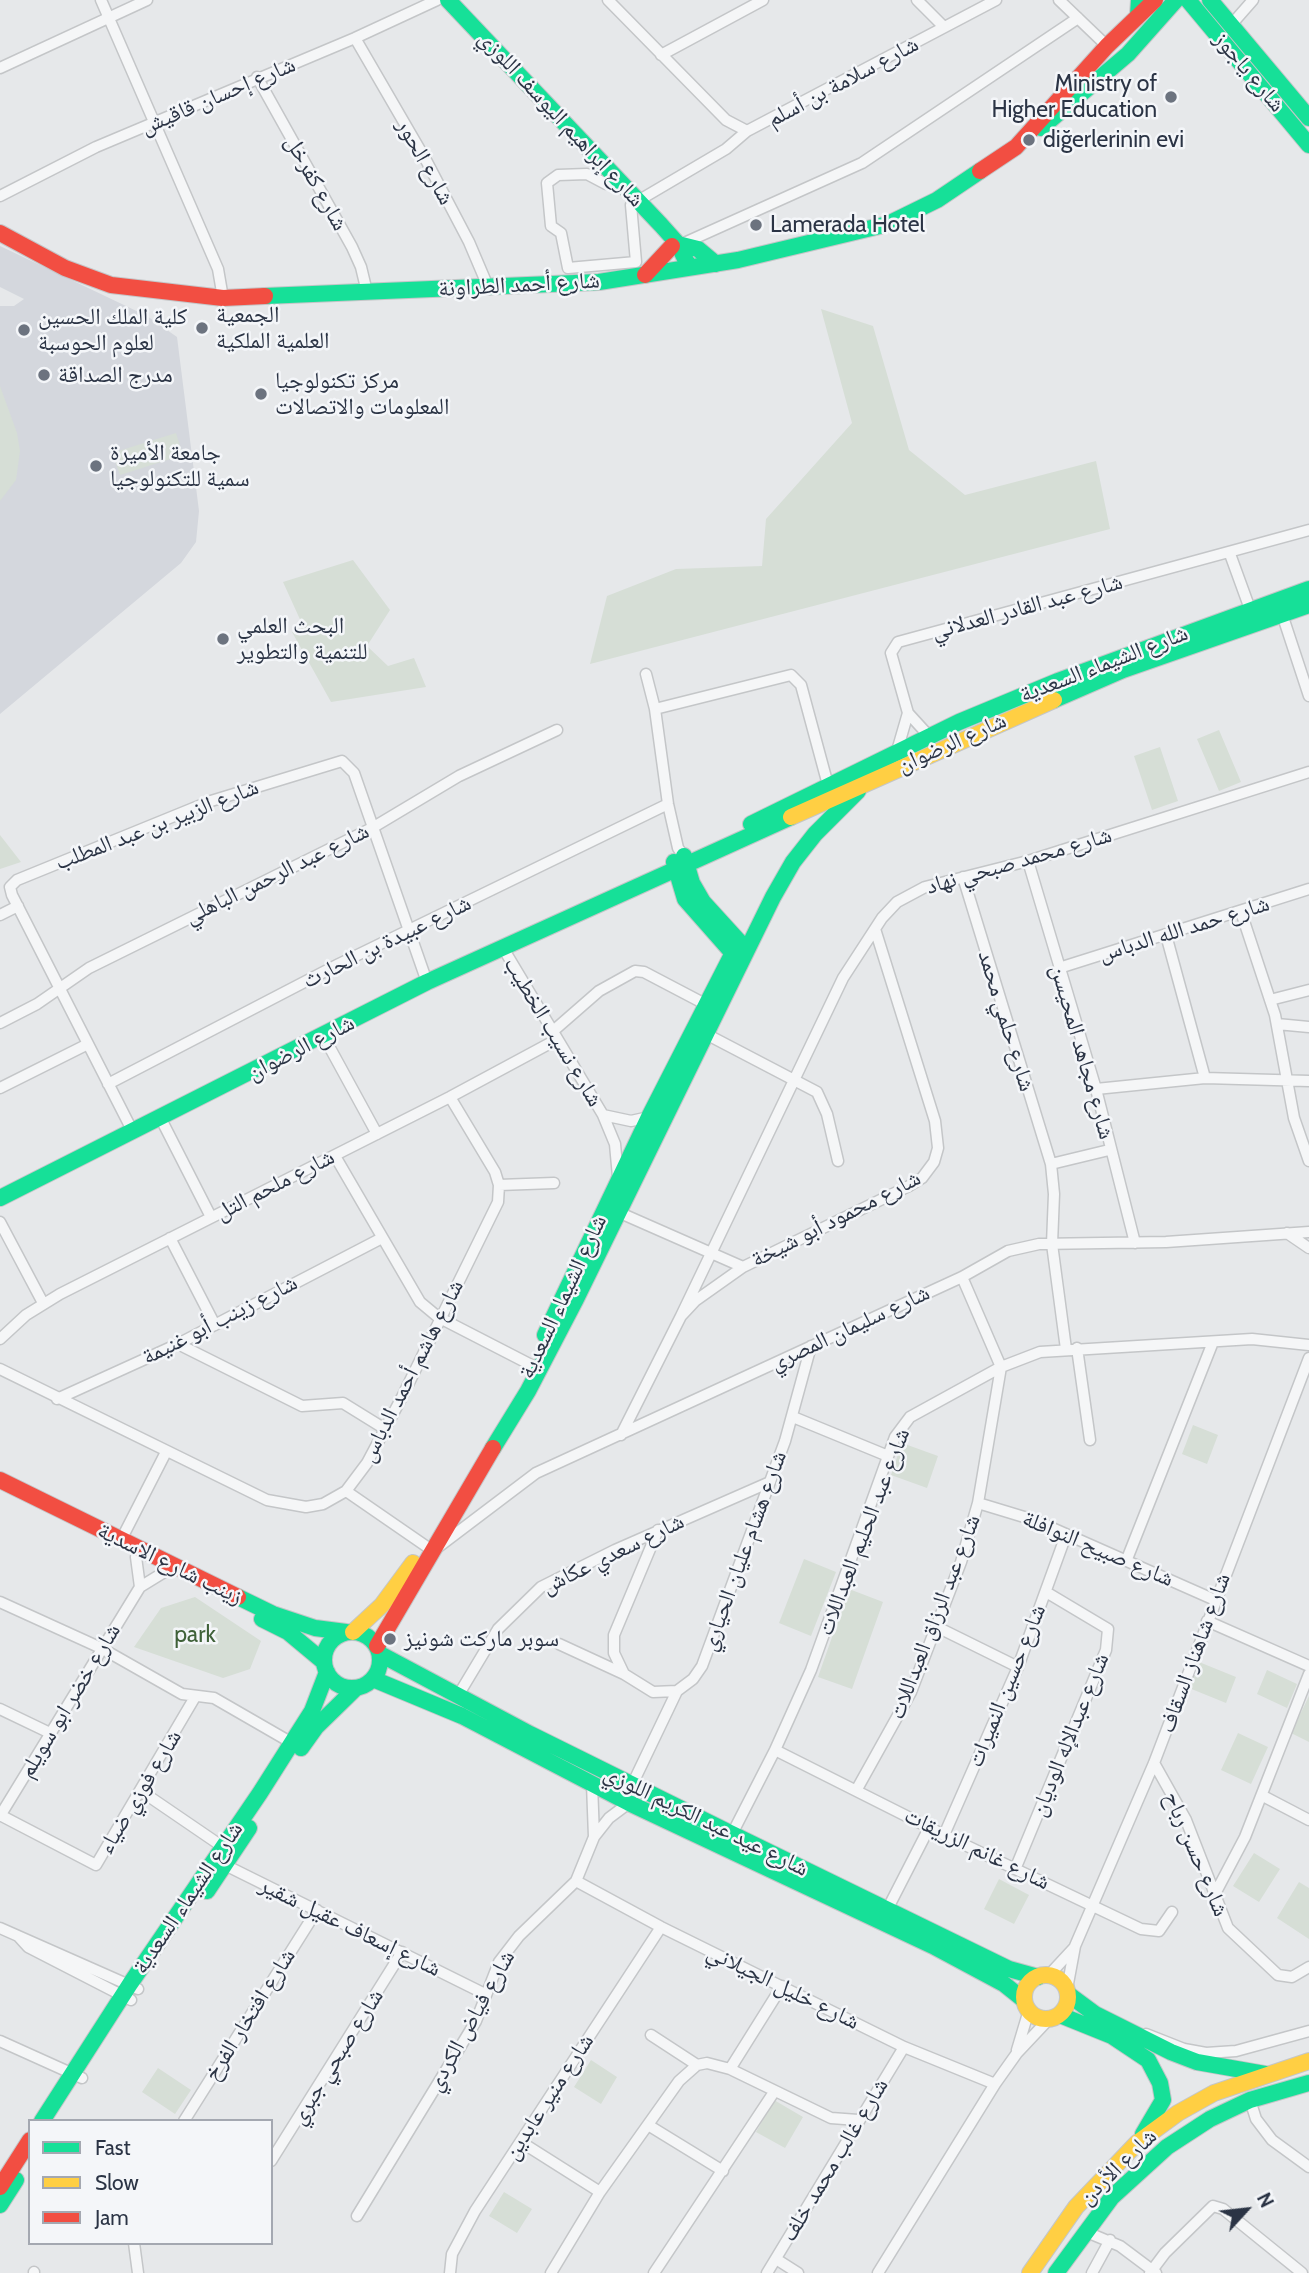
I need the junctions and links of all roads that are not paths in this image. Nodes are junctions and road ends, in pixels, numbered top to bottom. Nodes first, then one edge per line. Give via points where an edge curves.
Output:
1 (101, 0) edge
2 (146, 0) edge
3 (438, 0) edge
4 (448, 0) edge
5 (608, 0) edge
6 (763, 0) edge
7 (917, 0) edge
8 (996, 0) edge
9 (1059, 0) edge
10 (1155, 0) edge
11 (1177, 0) edge
12 (1188, 0) edge
13 (1210, 0) edge
14 (1254, 0) edge
15 (1139, 7) edge
16 (1078, 18) junction
17 (110, 20) junction
18 (1231, 25) junction
19 (944, 27) junction
20 (355, 38) junction
21 (1107, 46) junction
22 (661, 55) junction
23 (0, 67) edge
24 (257, 77) junction
25 (1309, 118) edge
26 (154, 123) junction
27 (747, 131) junction
28 (1022, 141) junction
29 (1309, 145) edge
30 (619, 181) junction
31 (0, 196) edge
32 (638, 200) junction
33 (0, 233) edge
34 (676, 243) junction
35 (716, 264) junction
36 (685, 268) junction
37 (645, 275) junction
38 (489, 289) junction
39 (367, 292) junction
40 (223, 298) junction
41 (1309, 530) edge
42 (1230, 554) junction
43 (1309, 589) edge
44 (1309, 605) edge
45 (1250, 609) junction
46 (1282, 614) junction
47 (646, 674) dead end
48 (1061, 688) junction
49 (1309, 696) edge
50 (1026, 702) junction
51 (655, 709) junction
52 (908, 713) junction
53 (557, 730) dead end
54 (929, 736) junction
55 (897, 751) junction
56 (1309, 772) edge
57 (871, 779) junction
58 (828, 785) junction
59 (668, 804) junction
60 (372, 828) junction
61 (679, 860) junction
62 (1028, 861) junction
63 (963, 877) junction
64 (1309, 889) edge
65 (18, 906) junction
66 (1241, 912) junction
67 (0, 915) edge
68 (875, 929) junction
69 (411, 931) junction
70 (1166, 935) junction
71 (503, 948) junction
72 (739, 950) junction
73 (1059, 968) junction
74 (428, 982) junction
75 (60, 988) junction
76 (1309, 990) edge
77 (1270, 1000) junction
78 (705, 1004) junction
79 (0, 1023) edge
80 (1278, 1024) junction
81 (1309, 1027) edge
82 (706, 1034) junction
83 (554, 1036) junction
84 (324, 1037) junction
85 (88, 1044) junction
86 (1205, 1078) junction
87 (796, 1079) junction
88 (1289, 1079) junction
89 (1309, 1081) edge
90 (108, 1084) junction
91 (0, 1088) edge
92 (1096, 1089) junction
93 (450, 1097) junction
94 (603, 1115) junction
95 (649, 1117) junction
96 (161, 1119) junction
97 (133, 1132) junction
98 (377, 1134) junction
99 (1109, 1150) junction
100 (335, 1156) junction
101 (838, 1161) dead end
102 (1309, 1161) edge
103 (1051, 1164) junction
104 (618, 1181) junction
105 (554, 1183) dead end
106 (499, 1185) junction
107 (0, 1198) edge
108 (618, 1212) junction
109 (211, 1217) junction
110 (0, 1222) edge
111 (1284, 1232) junction
112 (1309, 1232) edge
113 (170, 1238) junction
114 (382, 1238) junction
115 (1135, 1243) junction
116 (1052, 1244) junction
117 (1309, 1248) edge
118 (711, 1254) junction
119 (743, 1267) junction
120 (962, 1277) junction
121 (43, 1303) junction
122 (681, 1316) junction
123 (438, 1317) junction
124 (215, 1325) junction
125 (0, 1339) edge
126 (1213, 1342) junction
127 (178, 1344) junction
128 (1309, 1345) edge
129 (811, 1346) junction
130 (1072, 1349) junction
131 (1309, 1358) edge
132 (1001, 1367) junction
133 (535, 1368) junction
134 (0, 1369) edge
135 (57, 1399) junction
136 (793, 1417) junction
137 (385, 1429) junction
138 (621, 1435) junction
139 (1090, 1440) dead end
140 (166, 1452) junction
141 (888, 1455) junction
142 (0, 1480) edge
143 (770, 1482) junction
144 (0, 1489) edge
145 (346, 1491) junction
146 (978, 1503) junction
147 (658, 1531) junction
148 (1066, 1535) junction
149 (121, 1540) junction
150 (426, 1549) junction
151 (136, 1557) junction
152 (1127, 1559) junction
153 (166, 1572) junction
154 (140, 1587) junction
155 (1046, 1592) junction
156 (1215, 1600) junction
157 (0, 1602) edge
158 (1207, 1621) junction
159 (937, 1627) junction
160 (349, 1632) junction
161 (559, 1644) dead end
162 (101, 1648) junction
163 (378, 1650) junction
164 (1309, 1665) edge
165 (326, 1667) junction
166 (1018, 1667) junction
167 (624, 1674) junction
168 (1309, 1674) edge
169 (373, 1679) junction
170 (356, 1688) junction
171 (677, 1691) junction
172 (458, 1694) junction
173 (195, 1697) junction
174 (0, 1709) edge
175 (50, 1733) junction
176 (292, 1743) junction
177 (775, 1750) junction
178 (1154, 1763) junction
179 (592, 1784) junction
180 (632, 1785) junction
181 (857, 1789) junction
182 (141, 1791) junction
183 (1263, 1796) junction
184 (629, 1803) junction
185 (0, 1815) edge
186 (1309, 1820) edge
187 (929, 1828) junction
188 (732, 1834) junction
189 (944, 1835) junction
190 (594, 1837) junction
191 (221, 1857) junction
192 (1016, 1867) junction
193 (576, 1881) junction
194 (1216, 1892) junction
195 (1094, 1904) junction
196 (317, 1910) junction
197 (887, 1910) junction
198 (1172, 1912) dead end
199 (661, 1927) junction
200 (0, 1928) edge
201 (1075, 1946) junction
202 (402, 1952) junction
203 (1309, 1967) edge
204 (1044, 1976) junction
205 (782, 1986) junction
206 (130, 1992) junction
207 (1068, 1992) junction
208 (485, 1994) junction
209 (1027, 2005) junction
210 (1054, 2017) junction
211 (1309, 2031) edge
212 (1131, 2032) junction
213 (651, 2035) dead end
214 (0, 2041) edge
215 (904, 2047) junction
216 (1017, 2053) junction
217 (1309, 2061) edge
218 (697, 2065) junction
219 (730, 2069) junction
220 (1265, 2074) junction
221 (77, 2076) junction
222 (1309, 2083) edge
223 (995, 2084) junction
224 (774, 2092) junction
225 (1250, 2100) junction
226 (44, 2119) edge
227 (55, 2119) edge
228 (185, 2119) edge
229 (858, 2120) junction
230 (648, 2125) junction
231 (522, 2142) junction
232 (28, 2143) edge
233 (1137, 2143) junction
234 (273, 2158) edge
235 (28, 2162) edge
236 (1309, 2167) edge
237 (723, 2171) junction
238 (0, 2187) edge
239 (600, 2192) junction
240 (0, 2204) edge
241 (357, 2216) dead end
242 (1084, 2231) junction
243 (1110, 2240) junction
244 (134, 2245) edge
245 (776, 2259) junction
246 (1153, 2272) edge
247 (138, 2273) edge
248 (450, 2273) edge
249 (551, 2273) edge
250 (654, 2273) edge
251 (767, 2273) edge
252 (798, 2273) edge
253 (878, 2273) edge
254 (1030, 2273) edge
255 (1056, 2273) edge
256 (1092, 2273) edge
257 (1302, 2273) edge

1 - 17 street
2 - 17 street
3 - 20 street, شارع إحسان قاقيش
4 - 30 main road, شارع إبراهيم اليوسف اللوزي
5 - 22 street, شارع سلامة بن أسلم
6 - 22 street
7 - 19 street
8 - 19 street, شارع سلامة بن أسلم
9 - 16 street
10 - 15 main road, شارع أحمد الطراونة
11 - 28 main road, شارع أحمد الطراونة via 1128,54 1058,116
12 - 29 main road, شارع ياجوز
13 - 18 main road, شارع ياجوز
14 - 18 street
15 - 21 main road, شارع أحمد الطراونة
16 - 21 street
16 - 34 street via 862,163
17 - 23 street
17 - 26 street
18 - 25 main road, شارع ياجوز
19 - 27 street, شارع سلامة بن أسلم
20 - 24 street, شارع إحسان قاقيش
20 - 38 street, شارع الحور via 427,162
21 - 28 main road, شارع أحمد الطراونة
22 - 27 street, شارع سلامة بن أسلم via 726,120
24 - 26 street, شارع إحسان قاقيش
24 - 39 street, شارع كفرخل via 352,247
26 - 31 street, شارع إحسان قاقيش
26 - 40 street via 218,270
27 - 32 street via 726,149
28 - 35 main road, شارع أحمد الطراونة via 902,220
30 - 32 main road, شارع إبراهيم اليوسف اللوزي
30 - 32 street via 606,184 587,174 551,178 546,190 551,226 561,233 567,267 636,262 630,208
32 - 34 main road, شارع إبراهيم اليوسف اللوزي
33 - 40 main road, شارع أحمد الطراونة via 65,268 111,285
34 - 35 main road via 704,252
34 - 36 main road, شارع إبراهيم اليوسف اللوزي
34 - 37 main road
35 - 36 main road, شارع أحمد الطراونة
36 - 37 main road, شارع أحمد الطراونة
37 - 38 main road, شارع أحمد الطراونة
38 - 39 main road, شارع أحمد الطراونة
39 - 40 main road, شارع أحمد الطراونة
41 - 42 street, شارع عبد القادر العدلاني
42 - 45 street
42 - 52 street, شارع عبد القادر العدلاني via 901,641 891,653
43 - 45 main road, شارع الشيماء السعدية
44 - 46 main road
45 - 48 main road, شارع الشيماء السعدية
46 - 48 main road
46 - 49 street
47 - 51 street
48 - 50 main road, شارع الشيماء السعدية
50 - 54 main road, شارع الشيماء السعدية
50 - 57 main road, شارع الرضوان
51 - 58 street via 791,675 801,685
51 - 59 street
52 - 54 street, شارع عبد القادر العدلاني
52 - 55 street
53 - 60 street, شارع عبد الرحمن الباهلي via 460,776
54 - 55 main road, شارع الشيماء السعدية
55 - 58 main road, شارع الشيماء السعدية
56 - 62 street, شارع محمد صبحي نهاد
57 - 61 main road, شارع الرضوان
57 - 72 main road via 825,822 793,862
58 - 61 main road, شارع الرضوان
59 - 61 street
59 - 69 street, شارع عبيدة بن الحارث
60 - 65 street, شارع الزبير بن عبد المطلب via 354,773 346,763 334,761 211,801 17,880 10,887
60 - 69 street, شارع الزبير بن عبد المطلب
60 - 75 street, شارع عبد الرحمن الباهلي via 89,968
61 - 71 main road, شارع الرضوان via 616,891 604,902
61 - 72 main road via 685,899
62 - 63 street, شارع محمد صبحي نهاد
62 - 73 street, شارع مجاهد المحيسن
63 - 68 street, شارع محمد صبحي نهاد via 905,896
63 - 103 street, شارع حلمي محمد
64 - 66 street, شارع حمد الله الدباس
65 - 67 street
65 - 75 street
66 - 70 street, شارع حمد الله الدباس
66 - 77 street
68 - 87 street, شارع محمد صبحي نهاد via 843,978
68 - 119 street, شارع محمود أبو شيخة via 936,1121 934,1162 909,1186
69 - 74 street, شارع الزبير بن عبد المطلب
69 - 90 street, شارع عبيدة بن الحارث
70 - 73 street, شارع حمد الله الدباس
70 - 86 street
71 - 74 main road, شارع الرضوان
71 - 83 street, شارع نسيب الخطيب
72 - 78 main road, شارع الشيماء السعدية
72 - 82 main road, شارع الشيماء السعدية
73 - 92 street, شارع مجاهد المحيسن
74 - 84 main road, شارع الرضوان
75 - 79 street, شارع عبد الرحمن الباهلي
75 - 85 street
76 - 77 street
77 - 80 street
78 - 83 street, شارع ملحم التل via 635,971 599,992
78 - 95 main road, شارع الشيماء السعدية
80 - 81 street
80 - 88 street
82 - 87 street
82 - 108 main road, شارع الشيماء السعدية
83 - 93 street, شارع ملحم التل
83 - 94 street, شارع نسيب الخطيب
84 - 96 main road, شارع الرضوان
84 - 98 street
85 - 90 street
85 - 91 street
86 - 88 street
86 - 92 street
87 - 101 street via 821,1098
87 - 118 street, شارع محمد صبحي نهاد
88 - 89 street
88 - 102 street via 1294,1118
90 - 97 street
92 - 99 street, شارع مجاهد المحيسن
93 - 98 street, شارع ملحم التل
93 - 106 street
94 - 95 street, شارع نسيب الخطيب via 631,1121
94 - 104 street, شارع نسيب الخطيب via 615,1144
95 - 104 main road, شارع الشيماء السعدية
96 - 97 main road, شارع الرضوان
96 - 109 street
97 - 107 main road, شارع الرضوان
98 - 100 street, شارع ملحم التل
99 - 103 street
99 - 115 street, شارع مجاهد المحيسن
100 - 109 street, شارع ملحم التل
100 - 114 street
103 - 116 street, شارع حلمي محمد
104 - 133 main road, شارع الشيماء السعدية
105 - 106 street
106 - 123 street, شارع هاشم أحمد الدباس via 495,1209
108 - 118 street
108 - 133 main road, شارع الشيماء السعدية
109 - 113 street, شارع ملحم التل
110 - 121 street
111 - 112 street, شارع سليمان المصري
111 - 115 street, شارع سليمان المصري
111 - 117 street
113 - 121 street, شارع ملحم التل
113 - 124 street
114 - 123 street via 412,1292
114 - 124 street, شارع زينب أبو غنيمة
115 - 116 street, شارع سليمان المصري
116 - 120 street, شارع سليمان المصري via 1008,1251
116 - 130 street, شارع حلمي محمد
118 - 119 street
118 - 122 street, شارع محمد صبحي نهاد
119 - 122 street, شارع محمود أبو شيخة
120 - 129 street, شارع سليمان المصري
120 - 132 street
121 - 125 street, شارع ملحم التل
122 - 138 street, شارع محمود أبو شيخة
123 - 133 street
123 - 137 street, شارع هاشم أحمد الدباس
124 - 127 street, شارع زينب أبو غنيمة
126 - 128 street, شارع عبد الحليم العبداللات via 1252,1339
126 - 130 street, شارع عبد الحليم العبداللات
126 - 152 street
127 - 135 street, شارع زينب أبو غنيمة
127 - 137 street via 302,1406 343,1403
129 - 136 street, شارع هشام عليان الحياري
129 - 138 street, شارع سليمان المصري
130 - 132 street, شارع عبد الحليم العبداللات via 1033,1354
130 - 139 street, شارع حلمي محمد
131 - 156 street, شارع شاهناز السقاف
132 - 141 street, شارع عبد الحليم العبداللات via 909,1417 898,1429
132 - 146 street, شارع عبد الرزاق العبداللات
133 - 150 main road, شارع الشيماء السعدية
134 - 135 street, شارع هاشم أحمد الدباس
135 - 140 street, شارع هاشم أحمد الدباس
136 - 141 street
136 - 143 street, شارع هشام عليان الحياري
137 - 145 street, شارع هاشم أحمد الدباس
138 - 150 street, شارع سليمان المصري via 536,1473
140 - 145 street, شارع هاشم أحمد الدباس via 280,1504 316,1505
140 - 149 street
141 - 177 street, شارع عبد الحليم العبداللات via 811,1670
142 - 149 main road, زينب شارع الاسدية
143 - 147 street, شارع سعدي عكاش
143 - 171 street, شارع هشام عليان الحياري via 702,1666
144 - 151 main road, زينب شارع الاسدية
145 - 150 street
146 - 148 street, شارع صبيح النوافلة
146 - 159 street, شارع عبد الرزاق العبداللات
147 - 167 street via 614,1635 614,1653
147 - 172 street, شارع سعدي عكاش via 554,1579 527,1598 498,1629
148 - 152 street, شارع صبيح النوافلة
148 - 155 street, شارع حسين النميرات
149 - 160 main road, زينب شارع الاسدية via 273,1614 315,1628
150 - 160 main road, شارع الشيماء السعدية via 382,1605
150 - 163 main road, شارع الشيماء السعدية
151 - 153 main road, زينب شارع الاسدية
151 - 154 street
152 - 156 street, شارع صبيح النوافلة
153 - 154 street, شارع خضر ابو سويلم
153 - 165 main road, زينب شارع الاسدية via 288,1632
154 - 162 street, شارع خضر ابو سويلم
155 - 166 street, شارع حسين النميرات
155 - 192 street, شارع عبدالإله الوديان via 1108,1629 1106,1650
156 - 158 street, شارع شاهناز السقاف
157 - 162 street
158 - 164 street
158 - 178 street, شارع شاهناز السقاف
159 - 166 street
159 - 181 street, شارع عبد الرزاق العبداللات via 894,1727
160 - 163 main road via 367,1636
160 - 165 main road via 327,1646
161 - 167 street
162 - 173 street via 181,1694
162 - 175 street, شارع خضر ابو سويلم
163 - 169 main road via 380,1663
163 - 172 main road, شارع عيد عبد الكريم اللوزي
165 - 170 main road via 340,1686
165 - 176 main road, شارع الشيماء السعدية via 312,1711
166 - 189 street, شارع حسين النميرات
167 - 171 street via 653,1692
168 - 183 street
169 - 170 main road
169 - 179 main road, شارع عيد عبد الكريم اللوزي via 463,1716
170 - 191 main road, شارع الشيماء السعدية via 316,1727
171 - 180 street, شارع هشام عليان الحياري
172 - 180 main road, شارع عيد عبد الكريم اللوزي
173 - 176 street via 214,1698
173 - 182 street, شارع فوزي ضياء
174 - 175 street
175 - 185 street, شارع خضر ابو سويلم
176 - 191 main road, شارع الشيماء السعدية
177 - 181 street, شارع غانم الزريقات
177 - 188 street, شارع عبد الحليم العبداللات
178 - 194 street, شارع حسن رباح via 1181,1809
178 - 195 street, شارع شاهناز السقاف
179 - 184 main road, شارع عيد عبد الكريم اللوزي
179 - 190 street, شارع فياض الكردي
180 - 188 main road, شارع عيد عبد الكريم اللوزي
181 - 187 street, شارع غانم الزريقات
182 - 185 street, شارع فوزي ضياء via 96,1865
182 - 191 street, شارع إسعاف عقيل شقير
183 - 186 street
183 - 194 street
184 - 190 street, شارع فياض الكردي
184 - 209 main road, شارع عيد عبد الكريم اللوزي via 933,1946 982,1971
187 - 189 street, شارع غانم الزريقات
187 - 197 street
188 - 197 main road, شارع عيد عبد الكريم اللوزي
189 - 192 street, شارع غانم الزريقات
190 - 193 street, شارع فياض الكردي
191 - 196 street, شارع إسعاف عقيل شقير
191 - 206 main road, شارع الشيماء السعدية
192 - 195 street, شارع غانم الزريقات
193 - 199 street, شارع خليل الجيلاني
193 - 208 street, شارع فياض الكردي via 508,1948
194 - 203 street, شارع حسن رباح via 1228,1928 1268,1968 1286,1978
195 - 198 street, شارع غانم الزريقات via 1148,1931 1161,1929
195 - 201 street, شارع شاهناز السقاف
196 - 202 street, شارع إسعاف عقيل شقير
196 - 228 street, شارع افتخار الفرخ
197 - 204 main road, شارع عيد عبد الكريم اللوزي via 1009,1969
199 - 205 street, شارع خليل الجيلاني
199 - 231 street, شارع منير عابدين
200 - 206 street via 33,1940
201 - 204 street, شارع شاهناز السقاف
201 - 207 street, شارع شاهناز السقاف
202 - 208 street, شارع إسعاف عقيل شقير
202 - 234 street, شارع صبحي جبري
204 - 207 main road via 1060,1980
204 - 209 main road via 1029,1984
205 - 215 street, شارع خليل الجيلاني
205 - 219 street
206 - 221 main road, شارع الشيماء السعدية
207 - 210 main road via 1067,2006
207 - 212 main road via 1085,2007
208 - 241 street, شارع فياض الكردي via 476,2021
209 - 210 main road via 1038,2018
209 - 216 street
210 - 216 street
210 - 233 main road via 1080,2021 1131,2046 1152,2067 1163,2100
211 - 212 street via 1206,2053
212 - 220 main road via 1197,2062
213 - 218 street
214 - 221 street
215 - 223 street, شارع خليل الجيلاني
215 - 229 street, شارع غالب محمد خلف
216 - 223 street
217 - 220 main road, شارع الأردن
218 - 219 street
218 - 230 street via 684,2074
219 - 224 street
220 - 233 main road, شارع الأردن via 1214,2093
221 - 226 main road, شارع الشيماء السعدية
221 - 227 main road, شارع الشيماء السعدية
222 - 225 main road, شارع الأردن
223 - 253 street
224 - 229 street via 831,2118
224 - 237 street
225 - 236 street via 1256,2119 1272,2140
225 - 242 main road, شارع الأردن via 1167,2147 1135,2174
229 - 245 street, شارع غالب محمد خلف
230 - 237 street
230 - 239 street
231 - 239 street
231 - 248 street, شارع منير عابدين via 463,2231 452,2254
232 - 238 main road
233 - 254 main road, شارع الأردن via 1076,2207
235 - 240 main road
237 - 250 street
239 - 249 street
242 - 243 street
242 - 255 main road, شارع الأردن
243 - 246 street
243 - 256 street
244 - 247 street
245 - 251 street, شارع غالب محمد خلف
245 - 252 street
246 - 257 street via 1213,2206 1223,2209

